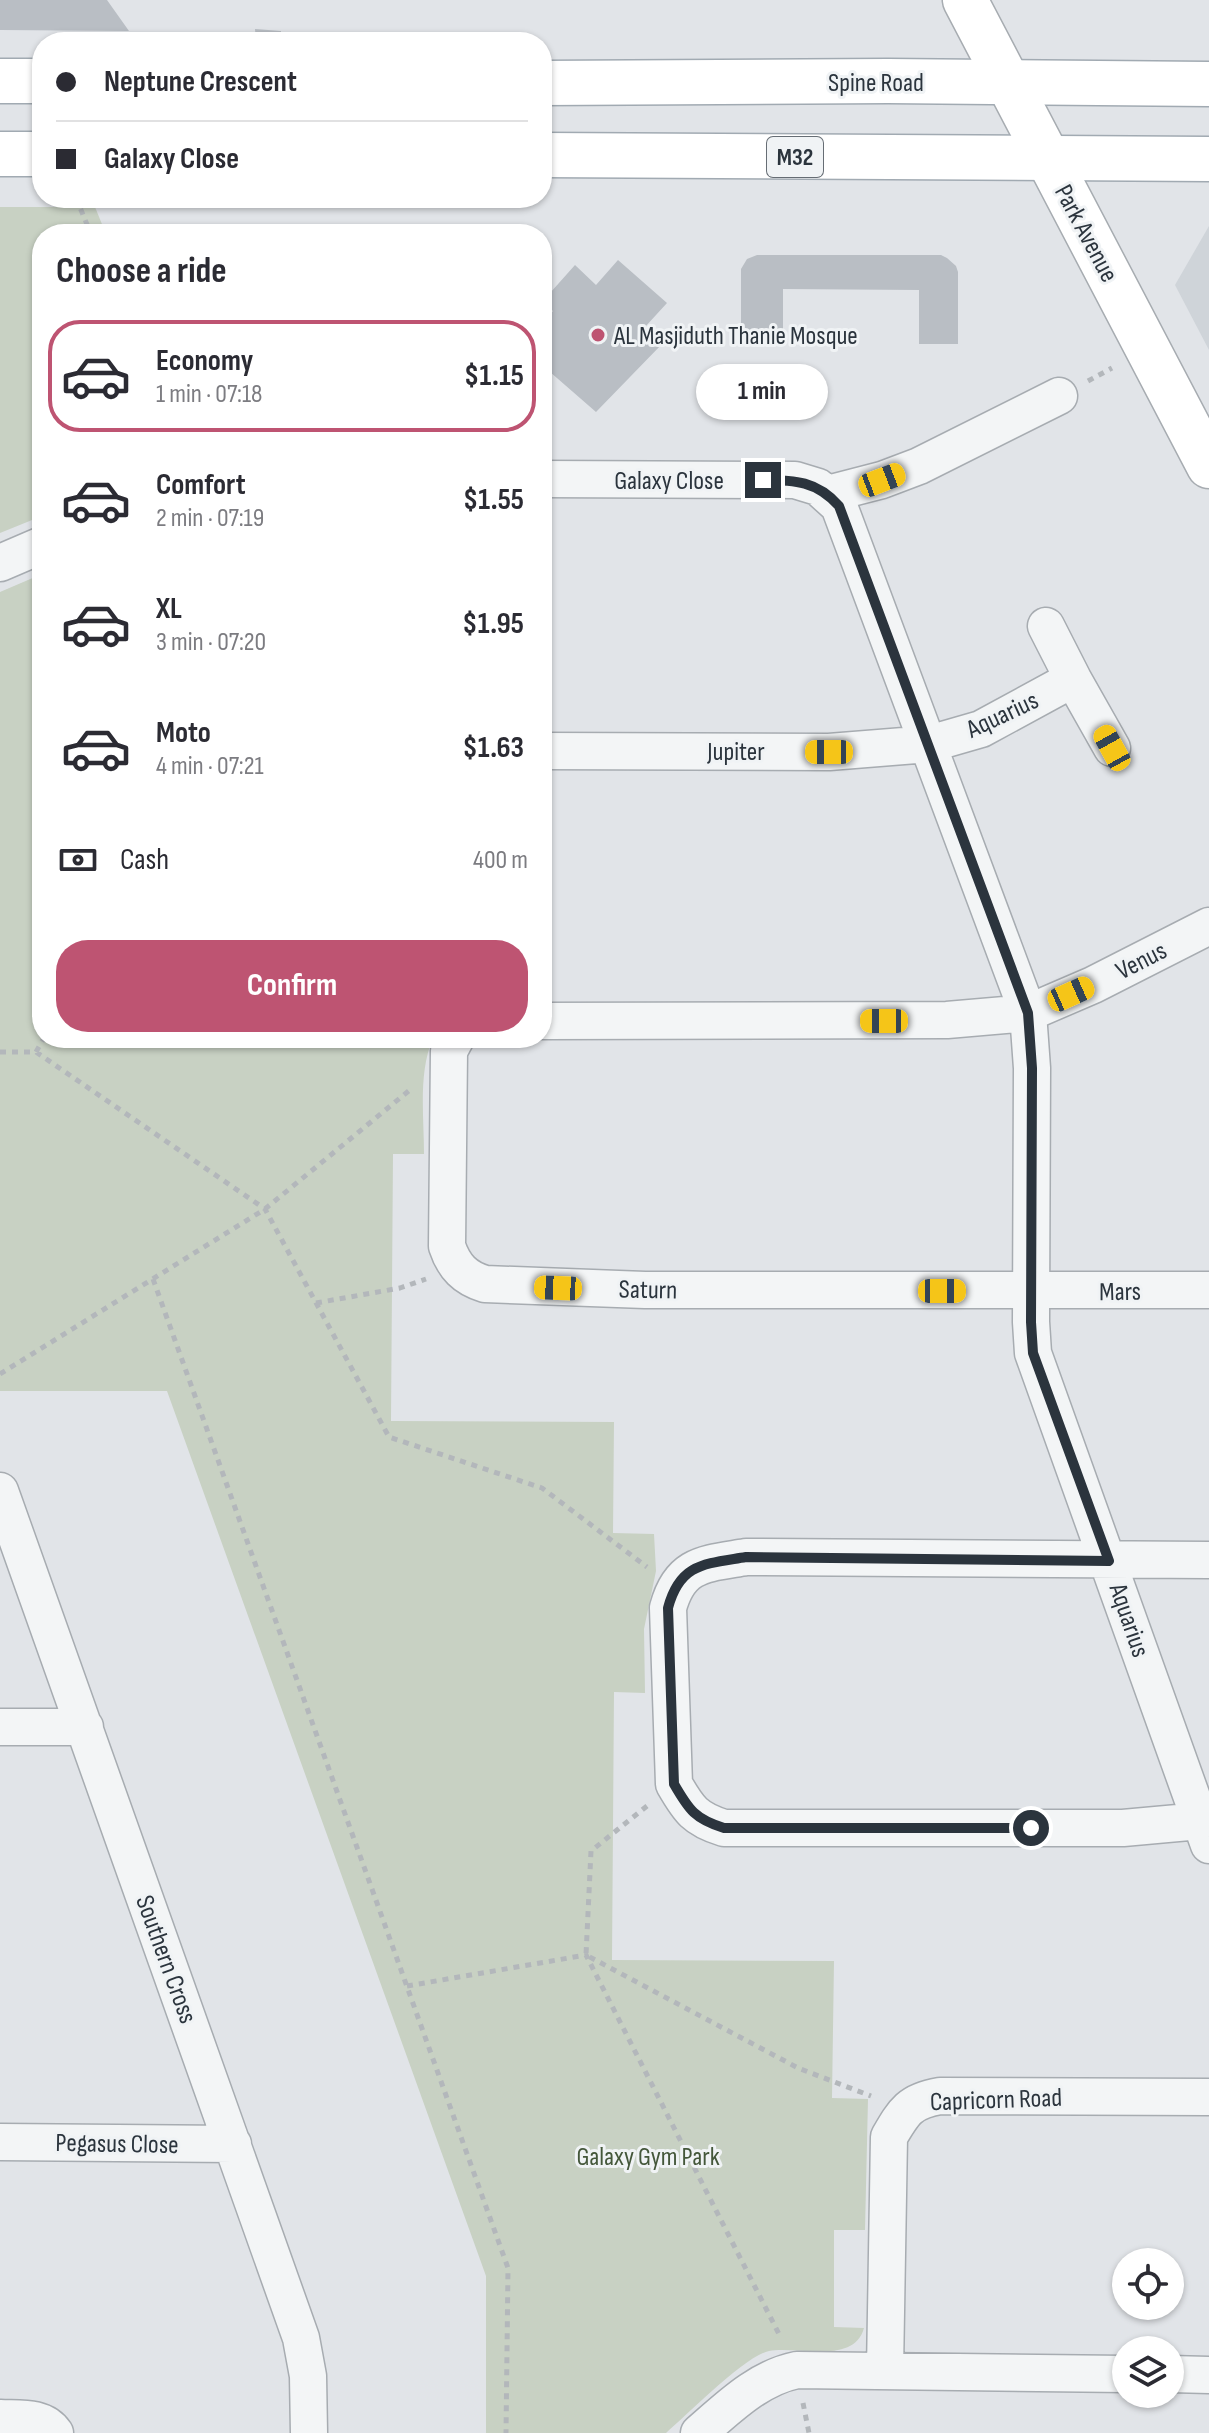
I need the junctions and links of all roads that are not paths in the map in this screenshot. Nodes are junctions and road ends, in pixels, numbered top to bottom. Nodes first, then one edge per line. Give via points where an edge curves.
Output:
1 (965, 0) edge
2 (0, 81) edge
3 (32, 81) edge
4 (552, 83) edge
5 (1009, 84) junction
6 (1209, 84) edge
7 (0, 154) edge
8 (32, 154) edge
9 (552, 155) edge
10 (1048, 159) junction
11 (1209, 159) edge
12 (1059, 396) dead end
13 (1209, 466) edge
14 (552, 479) edge
15 (828, 494) junction
16 (32, 549) edge
17 (0, 563) edge
18 (1046, 626) dead end
19 (1073, 679) junction
20 (929, 744) junction
21 (1112, 748) dead end
22 (552, 751) edge
23 (1209, 926) edge
24 (1028, 1013) junction
25 (552, 1021) edge
26 (452, 1048) edge
27 (1209, 1290) edge
28 (1031, 1292) junction
29 (0, 1491) edge
30 (1209, 1560) edge
31 (1109, 1561) junction
32 (0, 1727) edge
33 (85, 1727) junction
34 (1205, 1833) edge
35 (1209, 2097) edge
36 (0, 2142) edge
37 (233, 2144) junction
38 (885, 2370) junction
39 (1112, 2374) edge
40 (1184, 2374) edge
41 (1209, 2375) edge
42 (0, 2418) edge
43 (55, 2433) edge
44 (309, 2433) edge
45 (699, 2433) edge

1 - 5 main road, Park Avenue
2 - 3 main road
4 - 5 main road, Spine Road
5 - 6 main road, Spine Road
5 - 10 main road, Park Avenue
7 - 8 main road
9 - 10 main road, M32
10 - 11 main road, M32
10 - 13 main road, Park Avenue
12 - 15 street via 919,466
14 - 15 street, Galaxy Close via 795,480
15 - 20 street, Aquarius via 839,506
16 - 17 street
18 - 19 street
19 - 20 street, Aquarius via 981,729
19 - 21 street
20 - 22 street, Jupiter via 829,752
20 - 24 street, Aquarius
23 - 24 street, Venus
24 - 25 street via 947,1020
24 - 28 street, Aquarius
26 - 28 street, Saturn via 447,1246 456,1267 476,1281 645,1290
27 - 28 street, Mars
28 - 31 street, Aquarius via 1033,1353
29 - 33 street, Southern Cross
30 - 31 street
31 - 34 street, Aquarius
31 - 34 street via 746,1557 703,1564 673,1587 668,1608 674,1784 703,1822 724,1828 1123,1828
32 - 33 street
33 - 37 street, Southern Cross
35 - 38 street, Capricorn Road via 940,2096 905,2110 889,2137
36 - 37 street, Pegasus Close
37 - 44 street, Southern Cross via 301,2338
38 - 39 street
38 - 45 street via 776,2374
40 - 41 street
42 - 43 street via 42,2421

